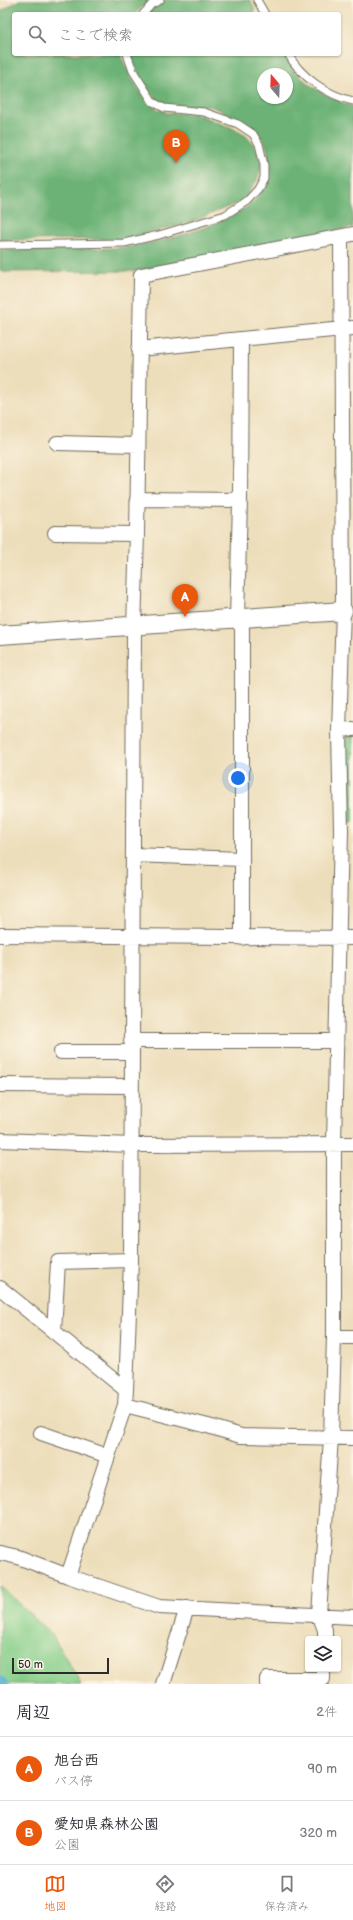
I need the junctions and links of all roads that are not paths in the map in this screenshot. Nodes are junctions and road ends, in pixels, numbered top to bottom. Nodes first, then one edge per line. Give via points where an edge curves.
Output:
1 (160, 0) edge
2 (257, 0) edge
3 (145, 12) edge
4 (264, 12) edge
5 (128, 56) edge
6 (289, 56) edge
7 (353, 101) edge
8 (347, 235) edge
9 (0, 245) edge
10 (348, 328) edge
11 (241, 339) junction
12 (139, 349) junction
13 (57, 443) dead end
14 (138, 445) junction
15 (138, 498) junction
16 (240, 500) junction
17 (353, 507) edge
18 (342, 521) junction
19 (55, 533) dead end
20 (137, 534) junction
21 (348, 611) edge
22 (237, 620) junction
23 (134, 627) junction
24 (0, 635) edge
25 (346, 729) edge
26 (347, 831) edge
27 (134, 855) junction
28 (242, 859) junction
29 (0, 935) edge
30 (133, 936) junction
31 (242, 938) junction
32 (339, 938) junction
33 (353, 938) edge
34 (336, 1042) junction
35 (131, 1046) junction
36 (61, 1052) dead end
37 (0, 1085) edge
38 (131, 1086) junction
39 (0, 1140) edge
40 (334, 1143) junction
41 (353, 1144) edge
42 (132, 1145) junction
43 (131, 1260) junction
44 (0, 1289) edge
45 (54, 1332) junction
46 (334, 1337) junction
47 (353, 1337) edge
48 (126, 1390) junction
49 (124, 1405) junction
50 (41, 1433) dead end
51 (331, 1438) junction
52 (353, 1438) edge
53 (108, 1456) junction
54 (0, 1553) edge
55 (68, 1576) junction
56 (187, 1608) junction
57 (319, 1614) junction
58 (353, 1617) edge
59 (325, 1636) edge
60 (323, 1672) edge
61 (163, 1684) edge
62 (267, 1684) edge

1 - 3 lane
2 - 4 lane
5 - 9 lane via 133,71 152,102 171,109 204,112 243,126 253,134 259,144 264,165 264,178 258,189 247,201 225,215 138,240 124,243
6 - 7 lane via 304,76 332,93
8 - 10 street
8 - 12 street via 141,275
10 - 11 street
10 - 18 street
11 - 12 street
11 - 16 street
12 - 14 street
13 - 14 street
14 - 15 street
15 - 16 street
15 - 20 street
16 - 22 street
17 - 18 street
18 - 21 street
19 - 20 street
20 - 23 street
21 - 22 street
21 - 25 street
22 - 23 street
22 - 28 street via 242,628
23 - 24 street
23 - 27 street
25 - 26 street
26 - 32 street
27 - 28 street
27 - 30 street
28 - 31 street
29 - 30 street
30 - 31 street
30 - 35 street
31 - 32 street
32 - 33 street
32 - 34 street
34 - 35 street
34 - 40 street
35 - 36 street
35 - 38 street
37 - 38 street
38 - 42 street
39 - 42 street
40 - 41 street
40 - 42 street
40 - 46 street
42 - 43 street
43 - 45 street via 58,1262
43 - 48 street
44 - 45 street
45 - 48 street
46 - 47 street
46 - 51 street
48 - 49 street
49 - 51 street via 241,1436
49 - 53 street
50 - 53 street
51 - 52 street
51 - 57 street
53 - 55 street
54 - 55 street
55 - 56 street via 159,1607
56 - 57 street
56 - 61 street
57 - 58 street
57 - 59 street
60 - 62 street via 323,1679 267,1679

